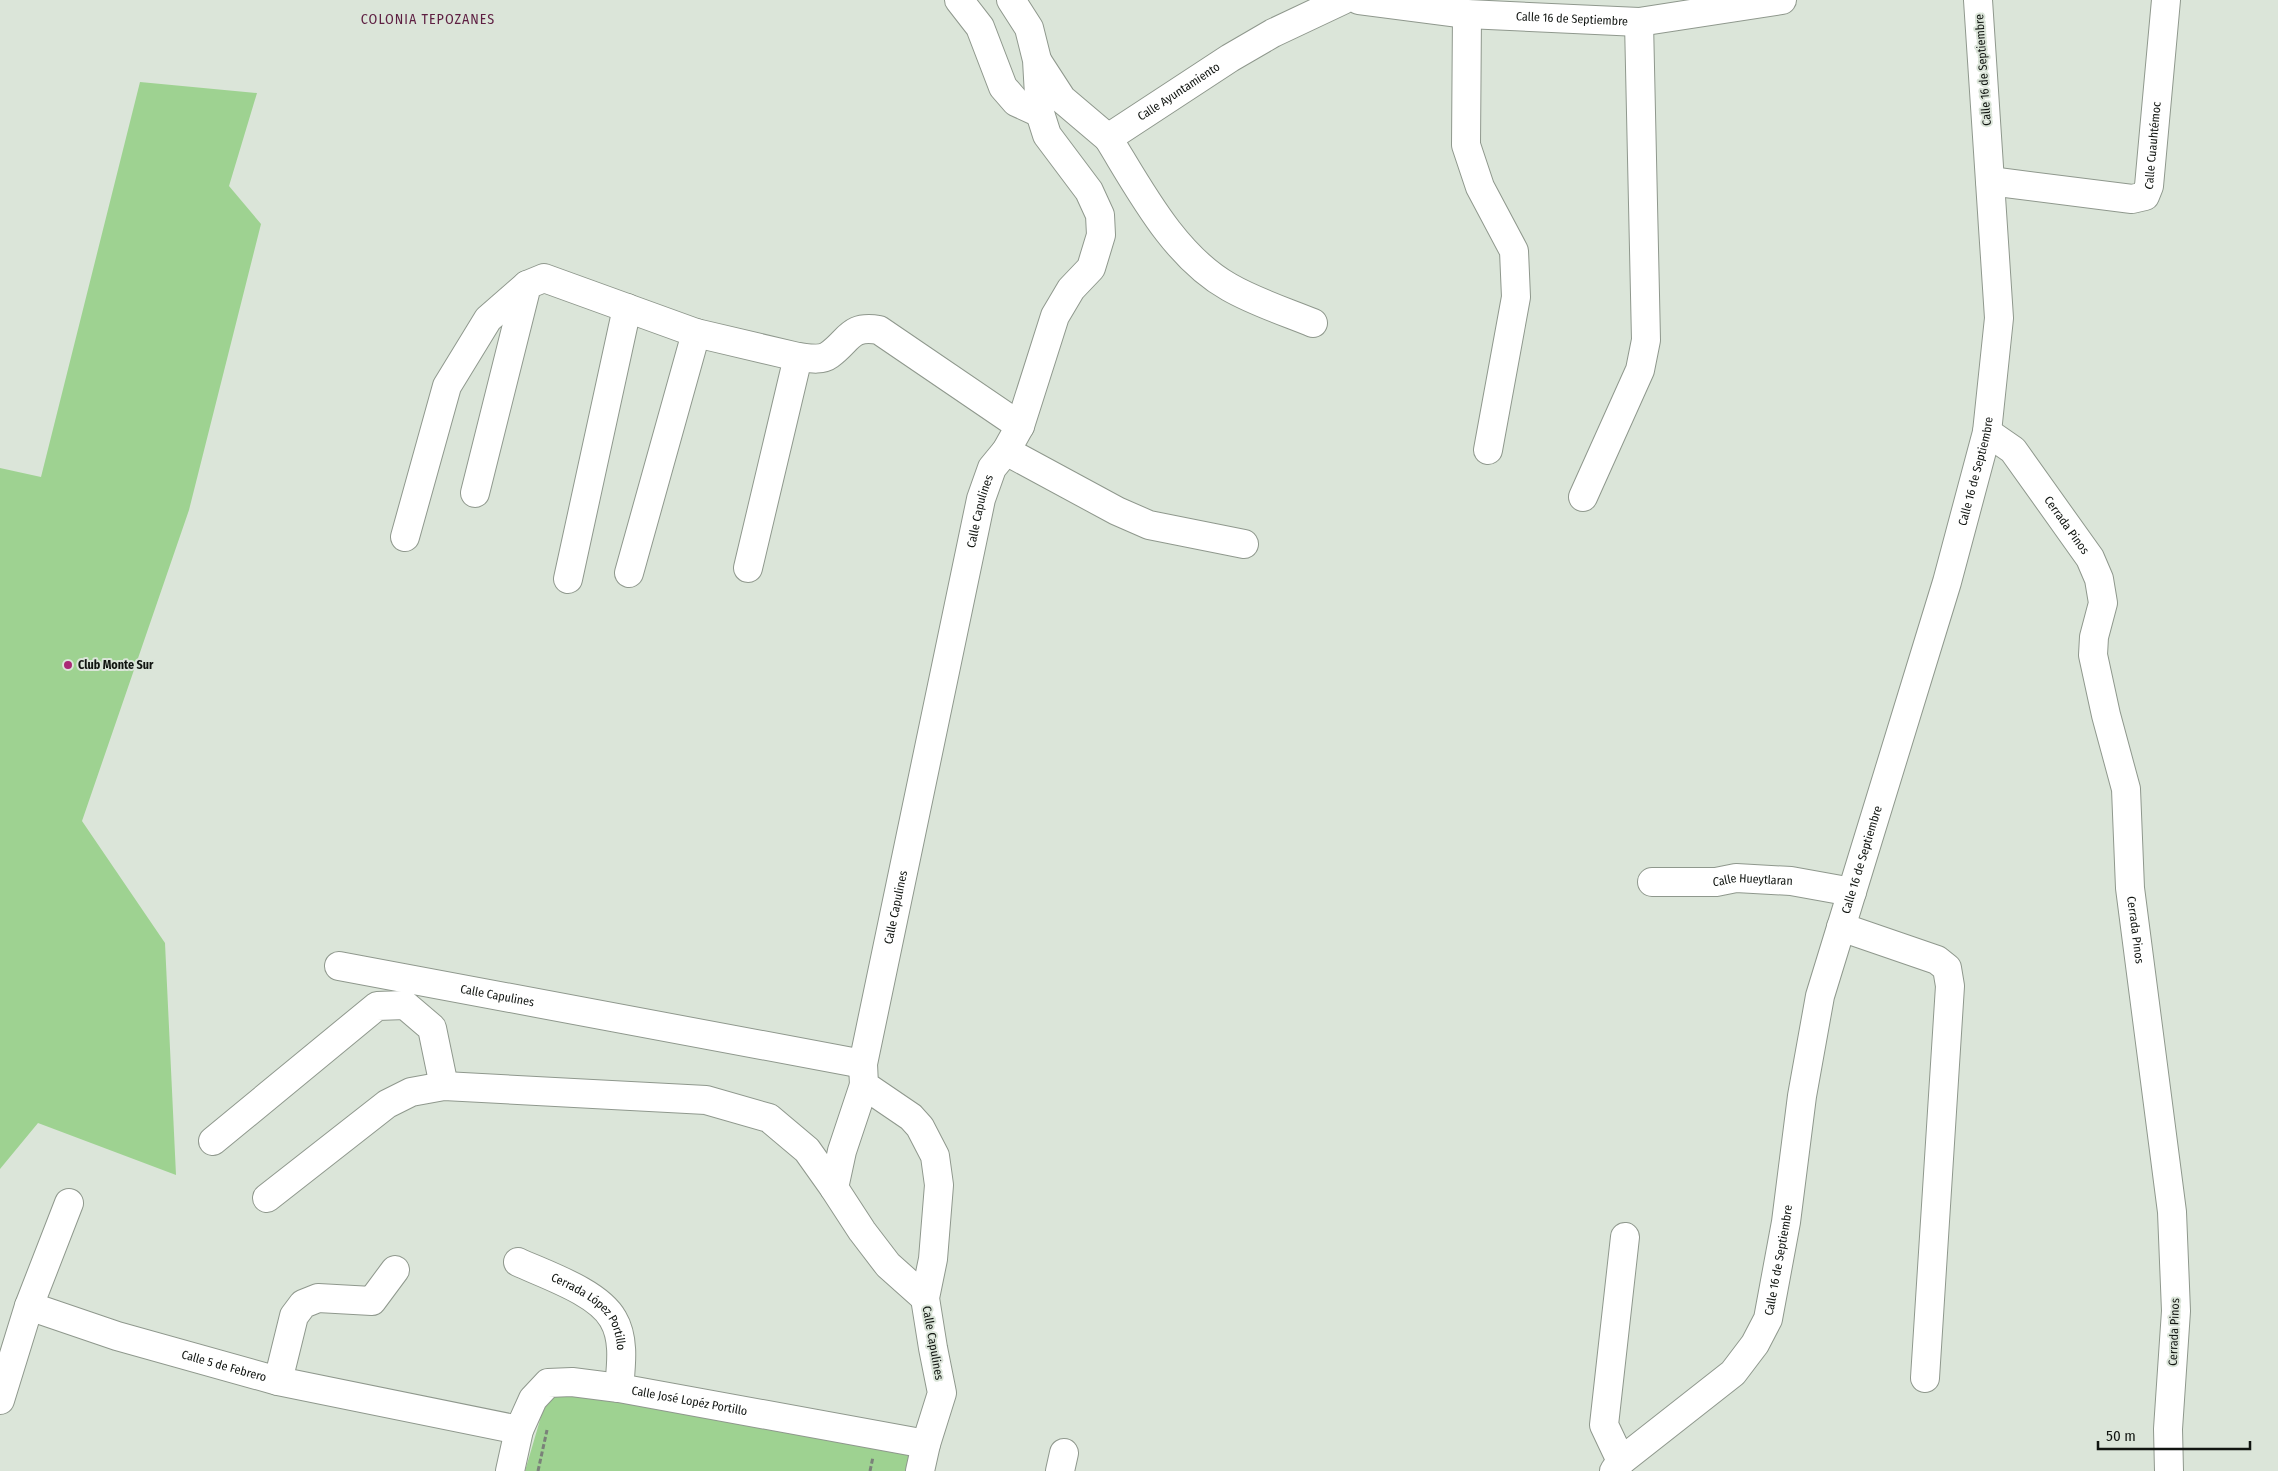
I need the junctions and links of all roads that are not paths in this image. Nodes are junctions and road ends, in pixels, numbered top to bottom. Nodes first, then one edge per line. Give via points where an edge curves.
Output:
1 (959, 0) edge
2 (1011, 0) edge
3 (1343, 0) edge
4 (1359, 0) edge
5 (1782, 0) edge
6 (1978, 0) edge
7 (2166, 0) edge
8 (1467, 14) junction
9 (1639, 22) junction
10 (1037, 60) junction
11 (1040, 113) junction
12 (1108, 138) junction
13 (1990, 181) junction
14 (527, 285) junction
15 (627, 308) junction
16 (1313, 323) dead end
17 (696, 333) junction
18 (798, 357) junction
19 (1020, 426) junction
20 (1987, 432) junction
21 (1488, 450) dead end
22 (1006, 451) junction
23 (475, 493) dead end
24 (1583, 496) dead end
25 (406, 538) dead end
26 (1244, 544) dead end
27 (748, 568) dead end
28 (630, 573) dead end
29 (568, 580) dead end
30 (1652, 882) dead end
31 (1852, 892) junction
32 (1841, 927) junction
33 (339, 966) dead end
34 (864, 1074) junction
35 (444, 1086) junction
36 (213, 1140) dead end
37 (834, 1188) junction
38 (267, 1198) dead end
39 (69, 1203) dead end
40 (1624, 1237) dead end
41 (518, 1262) dead end
42 (395, 1270) dead end
43 (925, 1298) junction
44 (29, 1306) junction
45 (1924, 1378) dead end
46 (278, 1381) junction
47 (620, 1388) junction
48 (0, 1400) edge
49 (519, 1430) junction
50 (926, 1444) junction
51 (1618, 1466) edge
52 (510, 1471) edge
53 (920, 1471) edge
54 (2170, 1471) edge

1 - 11 street via 980,27 1003,87 1016,102
2 - 10 street, Calle Capulines via 1029,28
3 - 12 street, Calle Ayuntamiento via 1264,38
4 - 8 street, Calle 16 de Septiembre
5 - 9 street, Calle 16 de Septiembre
6 - 13 street, Calle 16 de Septiembre
7 - 13 street, Calle Cuauhtémoc via 2149,186 2145,196 2132,199
8 - 9 street, Calle 16 de Septiembre
8 - 21 street via 1466,145 1480,187 1514,251 1516,288
9 - 24 street via 1646,340 1640,370
10 - 11 street, Calle Capulines
10 - 12 street via 1062,99
11 - 19 street, Calle Capulines via 1047,135 1089,191 1100,215 1101,235 1091,268 1071,289 1055,316
12 - 16 street via 1154,213 1200,265 1229,287
13 - 20 street, Calle 16 de Septiembre via 1999,318
14 - 15 street via 544,278
14 - 23 street
14 - 25 street via 488,320 447,386
15 - 17 street
15 - 29 street
17 - 18 street
17 - 28 street
18 - 19 street via 815,359 828,356 852,332 867,328 880,330
18 - 27 street
19 - 22 street, Calle Capulines
20 - 31 street, Calle 16 de Septiembre via 1947,582
20 - 54 street, Cerrada Pinos via 2013,450 2090,558 2099,579 2103,603 2093,655 2126,789 2130,888 2172,1212 2176,1311 2168,1428
22 - 26 street via 1149,525
22 - 34 street, Calle Capulines via 992,468 981,499
30 - 31 street, Calle Hueytlaran via 1716,882 1736,878 1792,881
31 - 32 street, Calle 16 de Septiembre
32 - 45 street, Calle 16 de Septiembre via 1937,960 1947,968 1950,986
32 - 51 street, Calle 16 de Septiembre via 1820,996 1768,1319 1755,1344 1733,1373
33 - 34 street, Calle Capulines
34 - 37 street
34 - 43 street, Calle Capulines via 920,1127 935,1156 939,1185 933,1259
35 - 36 street via 432,1028 405,1005 377,1006
35 - 37 street via 706,1100 769,1118 807,1150
35 - 38 street via 411,1092 386,1104
37 - 43 street via 888,1264
39 - 44 street
40 - 51 street via 1604,1425
41 - 47 street, Cerrada López Portillo via 586,1294 614,1319 622,1356
42 - 46 street via 372,1301 318,1298 303,1304 294,1316
43 - 50 street, Calle Capulines via 942,1393
44 - 46 street, Calle 5 de Febrero via 117,1336
44 - 48 street
46 - 49 street, Calle 5 de Febrero
47 - 49 street, Calle José Lopéz Portillo via 572,1382 548,1383 533,1399
47 - 50 street, Calle José Lopéz Portillo
49 - 52 street, Calle José Lopéz Portillo
50 - 53 street, Calle Capulines

